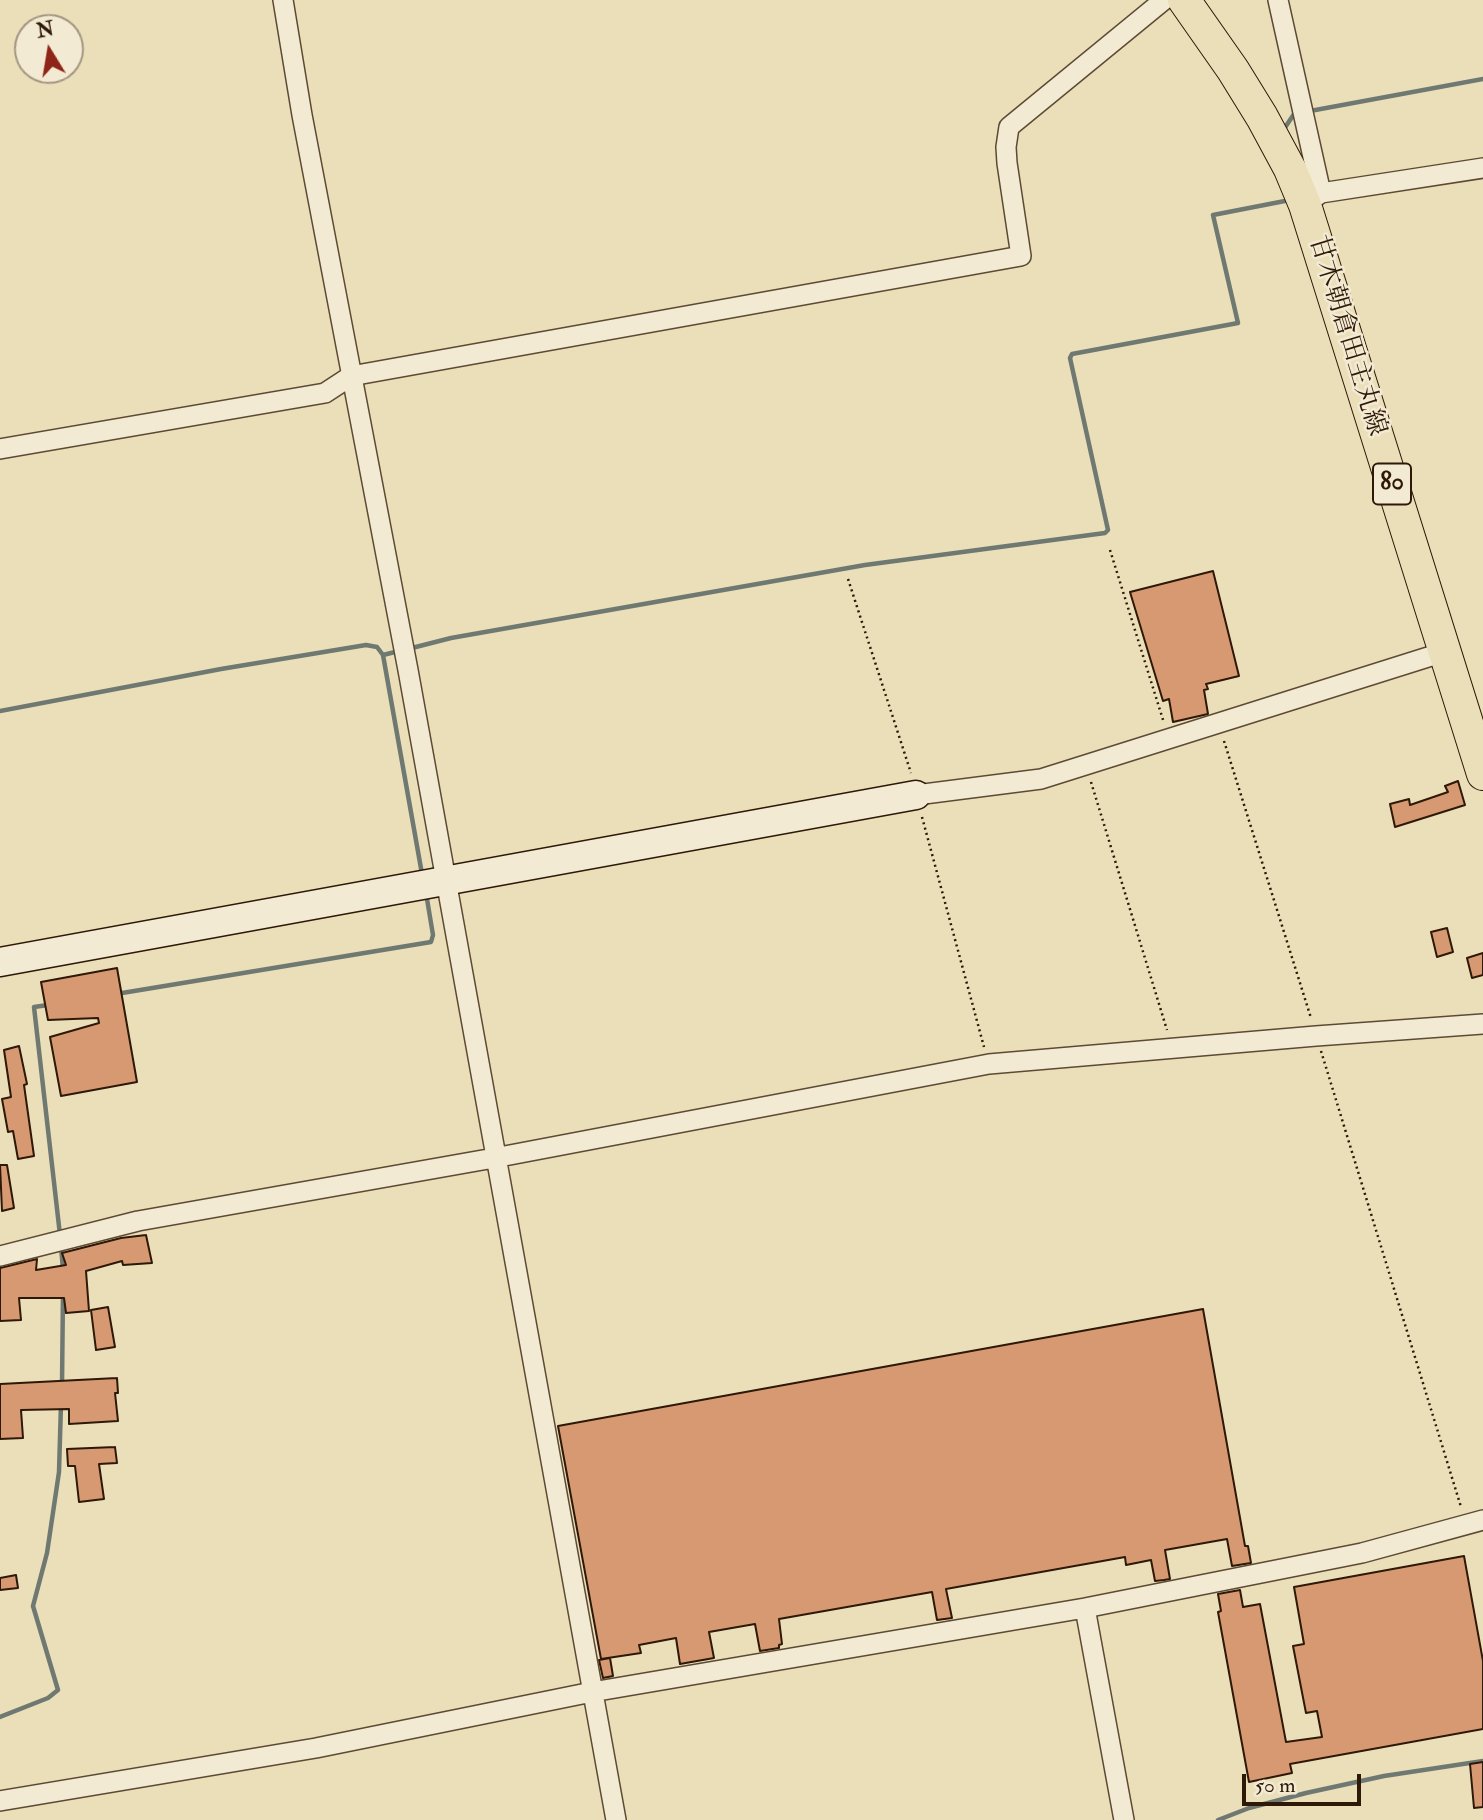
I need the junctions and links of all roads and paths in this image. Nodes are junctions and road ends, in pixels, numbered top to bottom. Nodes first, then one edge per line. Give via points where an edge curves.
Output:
1 (283, 0) edge
2 (1278, 0) edge
3 (1178, 1) edge
4 (1483, 167) edge
5 (1306, 196) junction
6 (351, 376) junction
7 (0, 449) edge
8 (1110, 551) dead end
9 (848, 579) dead end
10 (1444, 652) junction
11 (1219, 724) junction
12 (1169, 740) junction
13 (1086, 765) junction
14 (1483, 774) edge
15 (916, 795) junction
16 (445, 881) junction
17 (0, 962) edge
18 (1483, 1024) edge
19 (1316, 1035) junction
20 (1172, 1048) junction
21 (989, 1064) junction
22 (494, 1158) junction
23 (0, 1256) edge
24 (1475, 1522) edge
25 (1085, 1608) junction
26 (592, 1692) junction
27 (0, 1801) edge
28 (615, 1820) edge
29 (1124, 1820) edge

1 - 6 street
2 - 5 street via 1303,111
3 - 5 main road, 甘木朝倉田主丸線 / 80 via 1233,70
3 - 6 street via 1009,127 1007,163 1021,256
4 - 5 street
5 - 10 main road, 甘木朝倉田主丸線 / 80
6 - 7 street via 325,393
6 - 16 street
8 - 12 path
9 - 15 path
10 - 11 street
10 - 14 main road, 甘木朝倉田主丸線 / 80
11 - 12 street
11 - 19 path
12 - 13 street
13 - 15 street via 1041,779
13 - 20 path
15 - 16 street
15 - 21 path
16 - 17 street
16 - 22 street
18 - 19 street
19 - 20 street
19 - 24 path
20 - 21 street
21 - 22 street
22 - 23 street via 138,1221
22 - 26 street
24 - 25 street via 1362,1553
25 - 26 street
25 - 29 street
26 - 27 street via 316,1748
26 - 28 street

